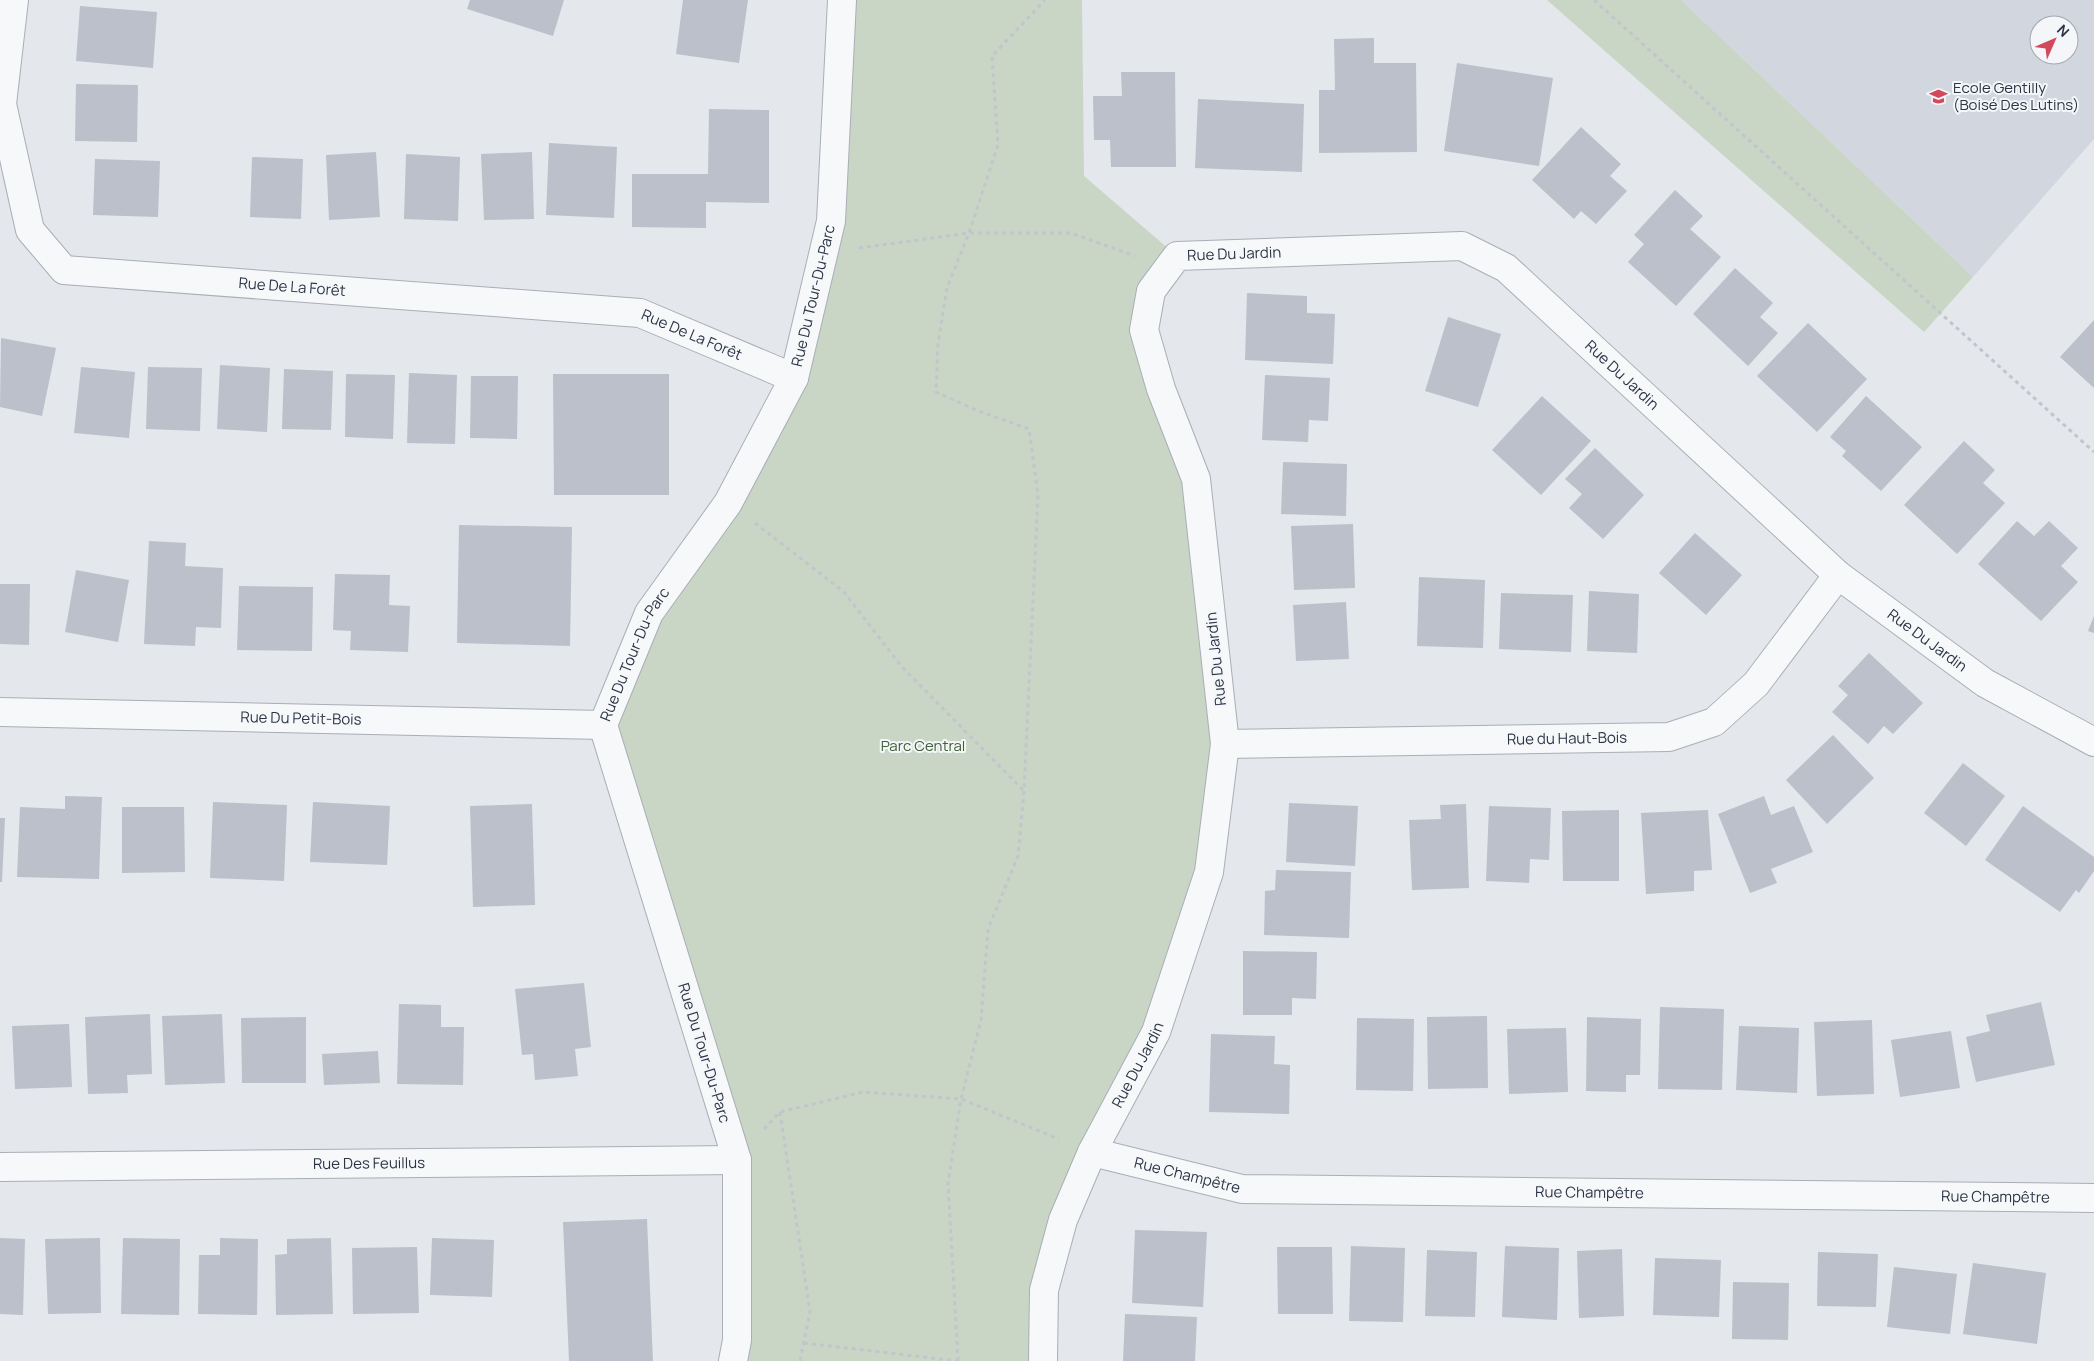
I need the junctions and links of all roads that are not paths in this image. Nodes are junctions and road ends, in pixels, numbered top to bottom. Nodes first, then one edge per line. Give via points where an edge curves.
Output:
1 (14, 0) edge
2 (842, 0) edge
3 (1, 104) edge
4 (794, 378) junction
5 (1838, 575) junction
6 (0, 712) edge
7 (603, 725) junction
8 (2094, 742) edge
9 (1225, 744) junction
10 (1092, 1152) junction
11 (737, 1160) junction
12 (0, 1168) edge
13 (2094, 1198) edge
14 (733, 1361) edge
15 (1042, 1361) edge

1 - 3 street, Rue De La Forêt
2 - 4 street, Rue Du Tour-Du-Parc via 831,221
3 - 4 street, Rue De La Forêt via 30,230 64,270 640,313
4 - 7 street, Rue Du Tour-Du-Parc via 728,503 649,613
5 - 8 street, Rue Du Jardin via 1984,683
5 - 9 street, Rue du Haut-Bois via 1756,684 1714,722 1669,737
5 - 9 street, Rue Du Jardin via 1506,268 1462,246 1177,256 1151,291 1144,330 1161,389 1196,479
6 - 7 street, Rue Du Petit-Bois
7 - 11 street, Rue Du Tour-Du-Parc
9 - 10 street, Rue Du Jardin via 1209,872 1156,1032
10 - 13 street, Rue Champêtre via 1242,1189
10 - 15 street, Rue Du Jardin via 1063,1220 1044,1290
11 - 12 street, Rue Des Feuillus
11 - 14 street, Rue Du Tour-Du-Parc via 737,1340

